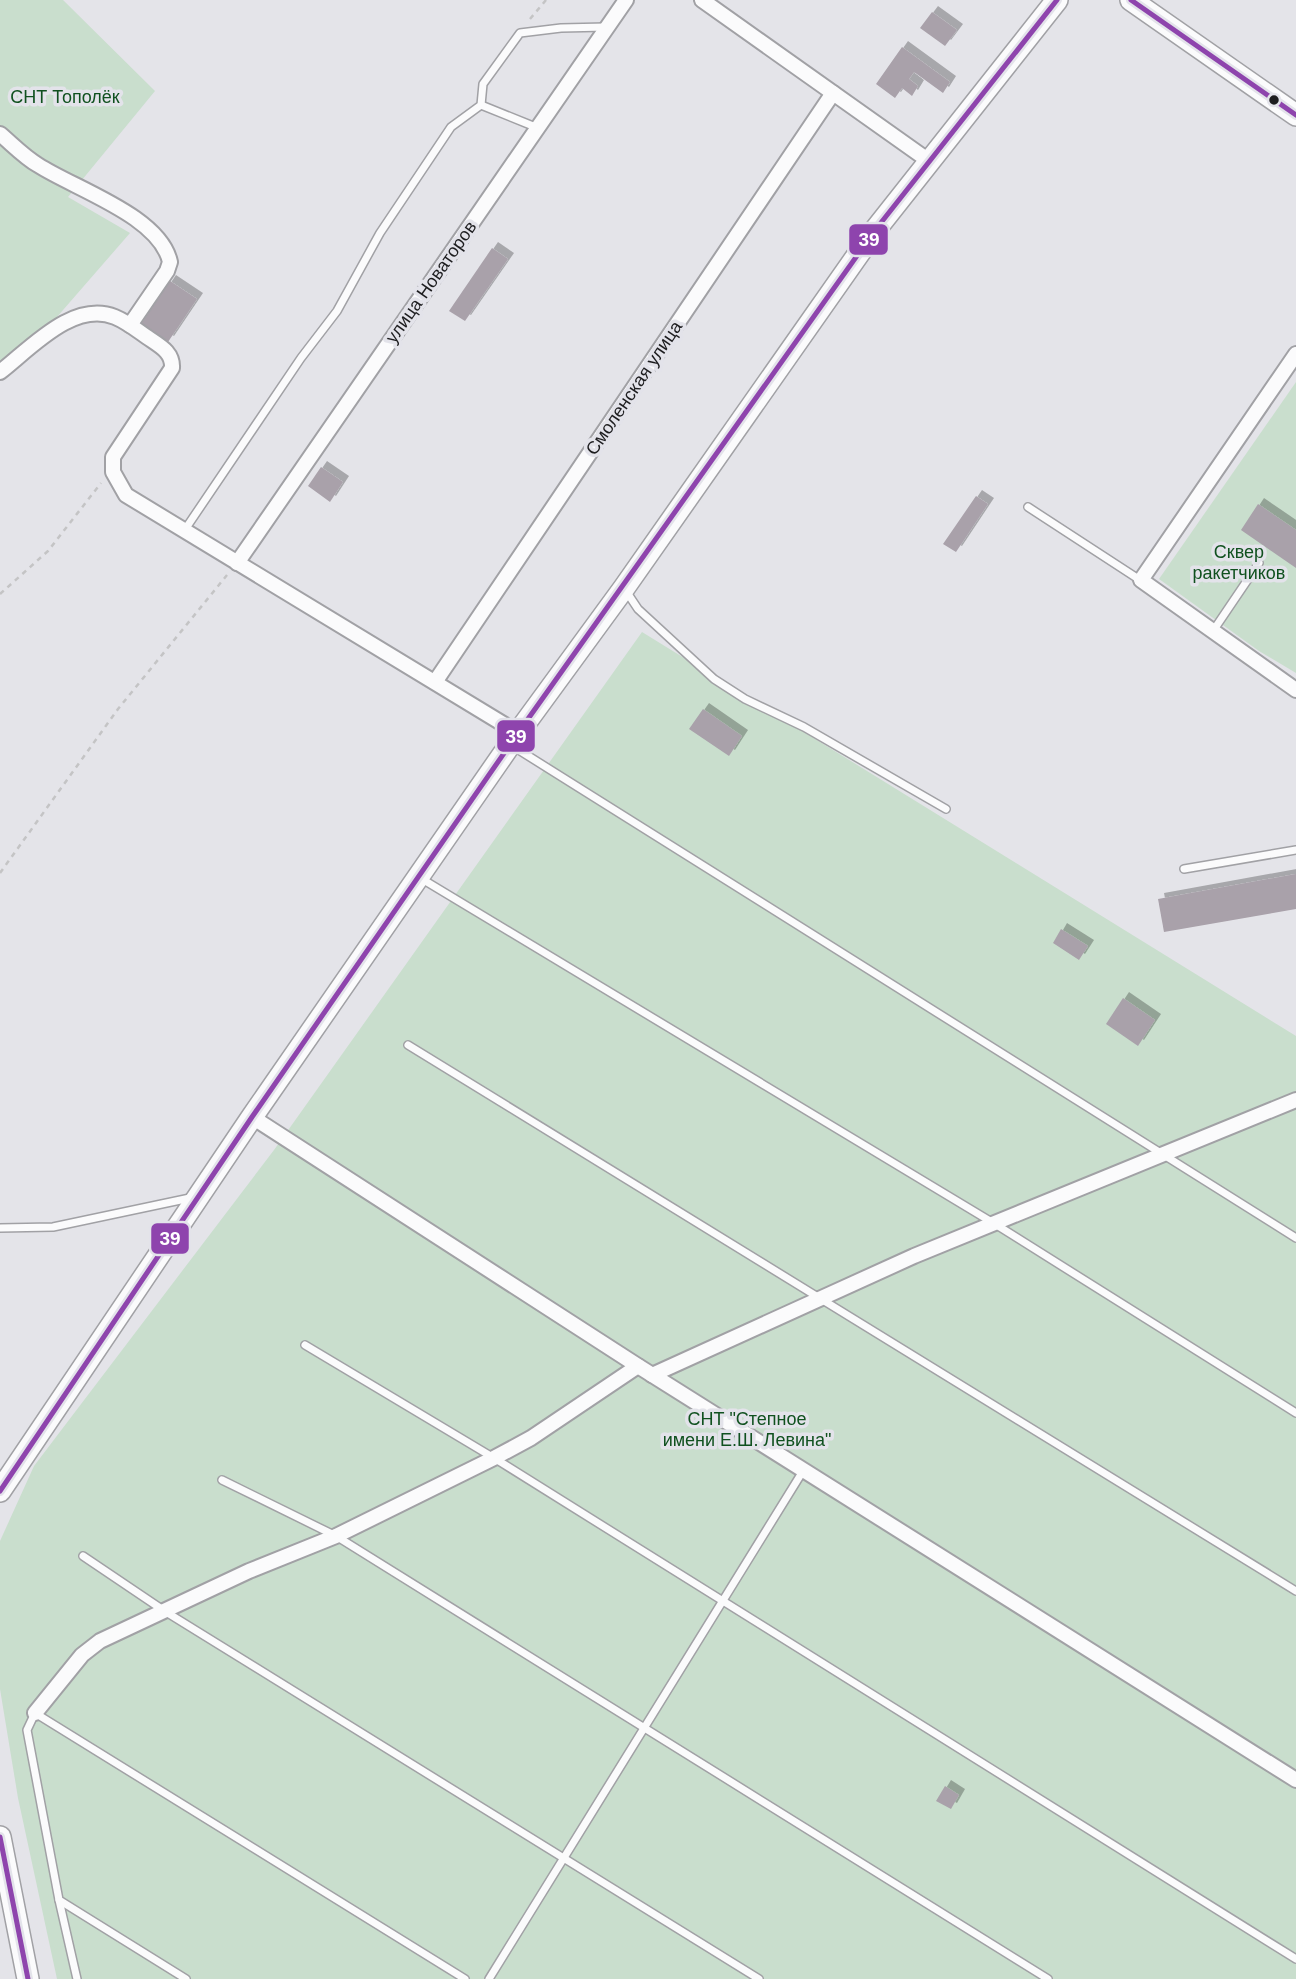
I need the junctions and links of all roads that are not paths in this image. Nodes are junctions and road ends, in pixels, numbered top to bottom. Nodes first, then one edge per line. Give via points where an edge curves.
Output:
1 (626, 0) edge
2 (702, 0) edge
3 (1057, 0) edge
4 (1131, 0) edge
5 (607, 27) junction
6 (833, 93) junction
7 (481, 105) junction
8 (1296, 115) edge
9 (538, 128) junction
10 (0, 134) edge
11 (929, 161) junction
12 (130, 325) junction
13 (1296, 354) edge
14 (0, 372) edge
15 (1028, 507) dead end
16 (184, 531) junction
17 (237, 563) junction
18 (1259, 564) dead end
19 (1141, 580) junction
20 (624, 588) junction
21 (1213, 631) junction
22 (435, 682) junction
23 (1296, 690) edge
24 (514, 739) junction
25 (946, 809) dead end
26 (1296, 849) edge
27 (1184, 869) dead end
28 (419, 877) junction
29 (408, 1045) dead end
30 (1296, 1100) edge
31 (252, 1118) junction
32 (1163, 1155) junction
33 (198, 1197) junction
34 (995, 1224) junction
35 (0, 1228) edge
36 (1296, 1238) edge
37 (819, 1298) junction
38 (305, 1345) dead end
39 (638, 1366) junction
40 (652, 1374) junction
41 (1296, 1413) edge
42 (494, 1458) junction
43 (804, 1470) junction
44 (222, 1480) dead end
45 (0, 1491) edge
46 (336, 1536) junction
47 (83, 1556) dead end
48 (1296, 1591) edge
49 (723, 1600) junction
50 (166, 1612) junction
51 (34, 1713) junction
52 (644, 1728) junction
53 (1296, 1780) edge
54 (0, 1838) edge
55 (564, 1858) junction
56 (59, 1900) junction
57 (1296, 1959) edge
58 (28, 1979) edge
59 (78, 1979) edge
60 (186, 1979) edge
61 (465, 1979) edge
62 (489, 1979) edge
63 (759, 1979) edge
64 (1048, 1979) edge

1 - 5 street, улица Новаторов
2 - 6 street
3 - 11 street
4 - 8 street
5 - 7 lane via 520,33 483,83
5 - 9 street, улица Новаторов
6 - 11 street
6 - 22 street, Смоленская улица
7 - 9 lane
7 - 16 lane via 451,127 380,233 337,312
9 - 17 street, улица Новаторов
10 - 12 street via 36,164 133,218 161,239 170,262 167,271
11 - 20 street via 876,229
12 - 14 street via 114,316 77,316
12 - 16 street via 166,350 173,359 172,368 113,457 113,472 126,495
13 - 19 street
15 - 19 lane
16 - 17 street
17 - 22 street
18 - 21 lane
19 - 21 street
20 - 24 street
20 - 25 lane via 638,609 714,679
21 - 23 street
22 - 24 street
24 - 28 street
24 - 32 lane
26 - 27 lane
28 - 31 street
28 - 34 lane
29 - 37 lane
30 - 32 street
31 - 33 street
31 - 39 street
32 - 34 street
32 - 36 lane
33 - 35 lane via 53,1227
33 - 45 street
34 - 37 street
34 - 41 lane
37 - 40 street
37 - 48 lane
38 - 42 lane
39 - 40 street
39 - 42 street
40 - 43 street
42 - 46 street
42 - 49 lane
43 - 49 lane
43 - 53 street
44 - 46 lane
46 - 50 street via 249,1571
46 - 52 lane
47 - 50 lane
49 - 52 lane
49 - 57 lane
50 - 51 street via 91,1648
50 - 55 lane
51 - 56 lane via 27,1730
51 - 61 lane
52 - 55 lane
52 - 64 lane
54 - 58 street
55 - 62 lane
55 - 63 lane
56 - 59 lane
56 - 60 lane

